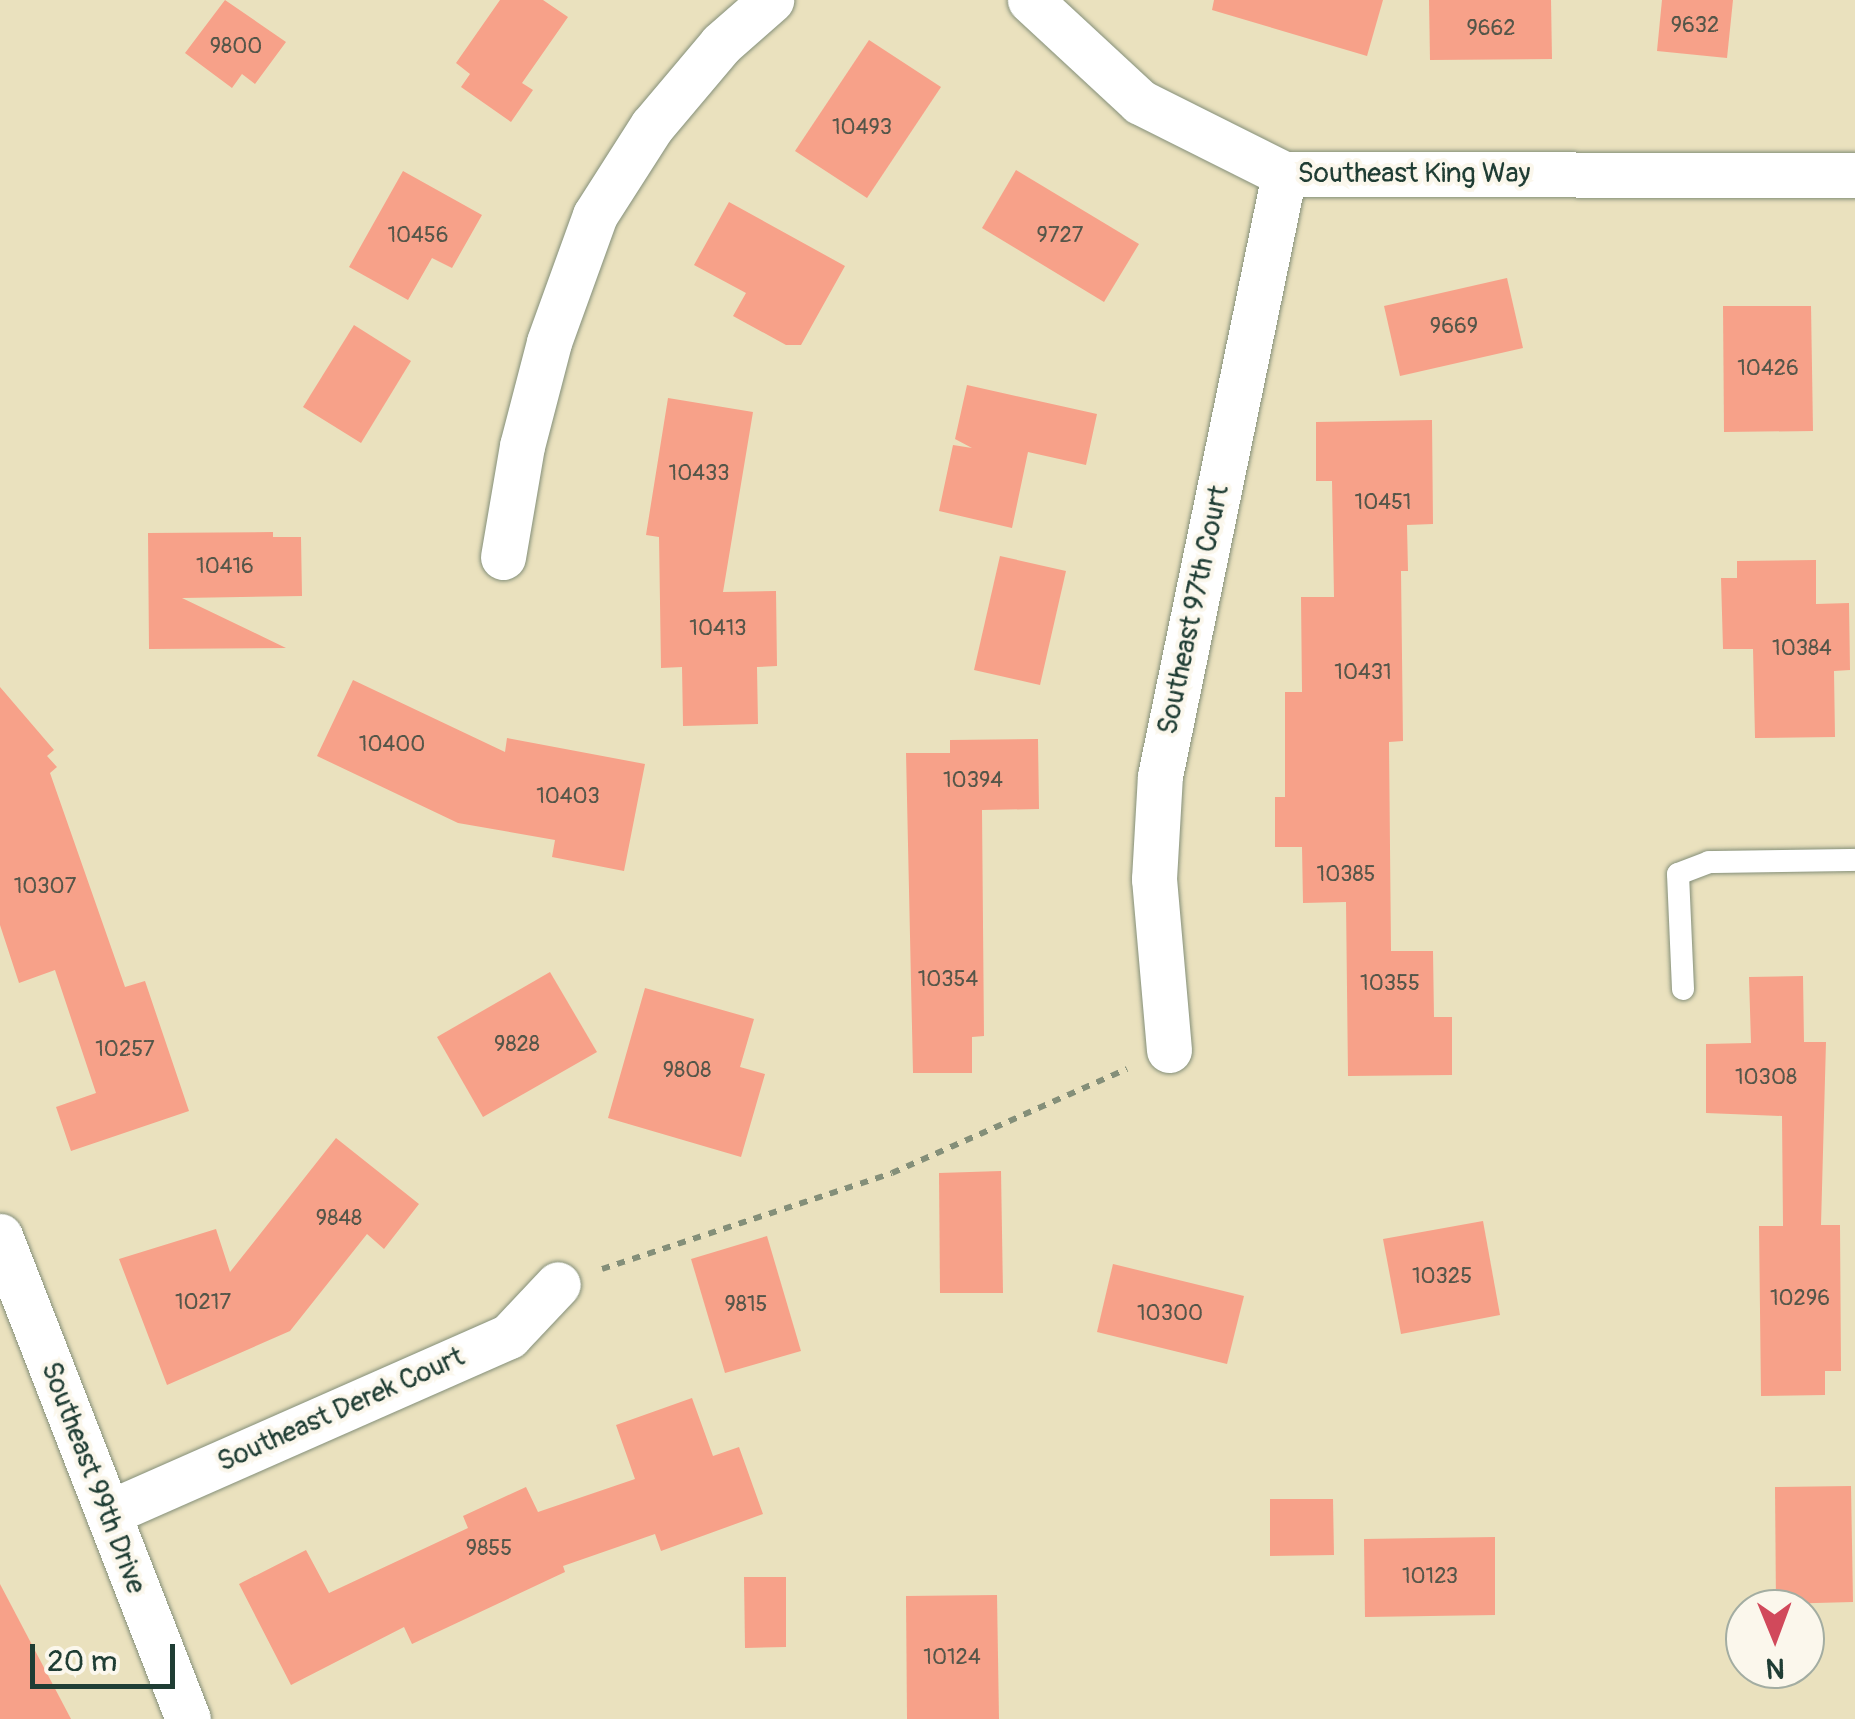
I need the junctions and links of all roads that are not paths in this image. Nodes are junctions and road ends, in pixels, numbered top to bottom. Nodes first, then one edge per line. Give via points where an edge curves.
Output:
1 (771, 0) edge
2 (1030, 0) edge
3 (1284, 174) junction
4 (1855, 175) edge
5 (503, 557) dead end
6 (1855, 860) edge
7 (1683, 989) dead end
8 (1170, 1050) road end
9 (0, 1236) edge
10 (558, 1284) road end
11 (108, 1513) junction
12 (188, 1719) edge

1 - 5 street via 720,44 652,126 595,215 549,342
2 - 3 street, Southeast King Way via 1140,102
3 - 4 street, Southeast King Way
3 - 8 street, Southeast 97th Court via 1160,776 1154,880
6 - 7 lane via 1709,862 1678,874
9 - 11 street, Southeast 99th Drive
10 - 11 street, Southeast Derek Court via 509,1336
11 - 12 street, Southeast 99th Drive

